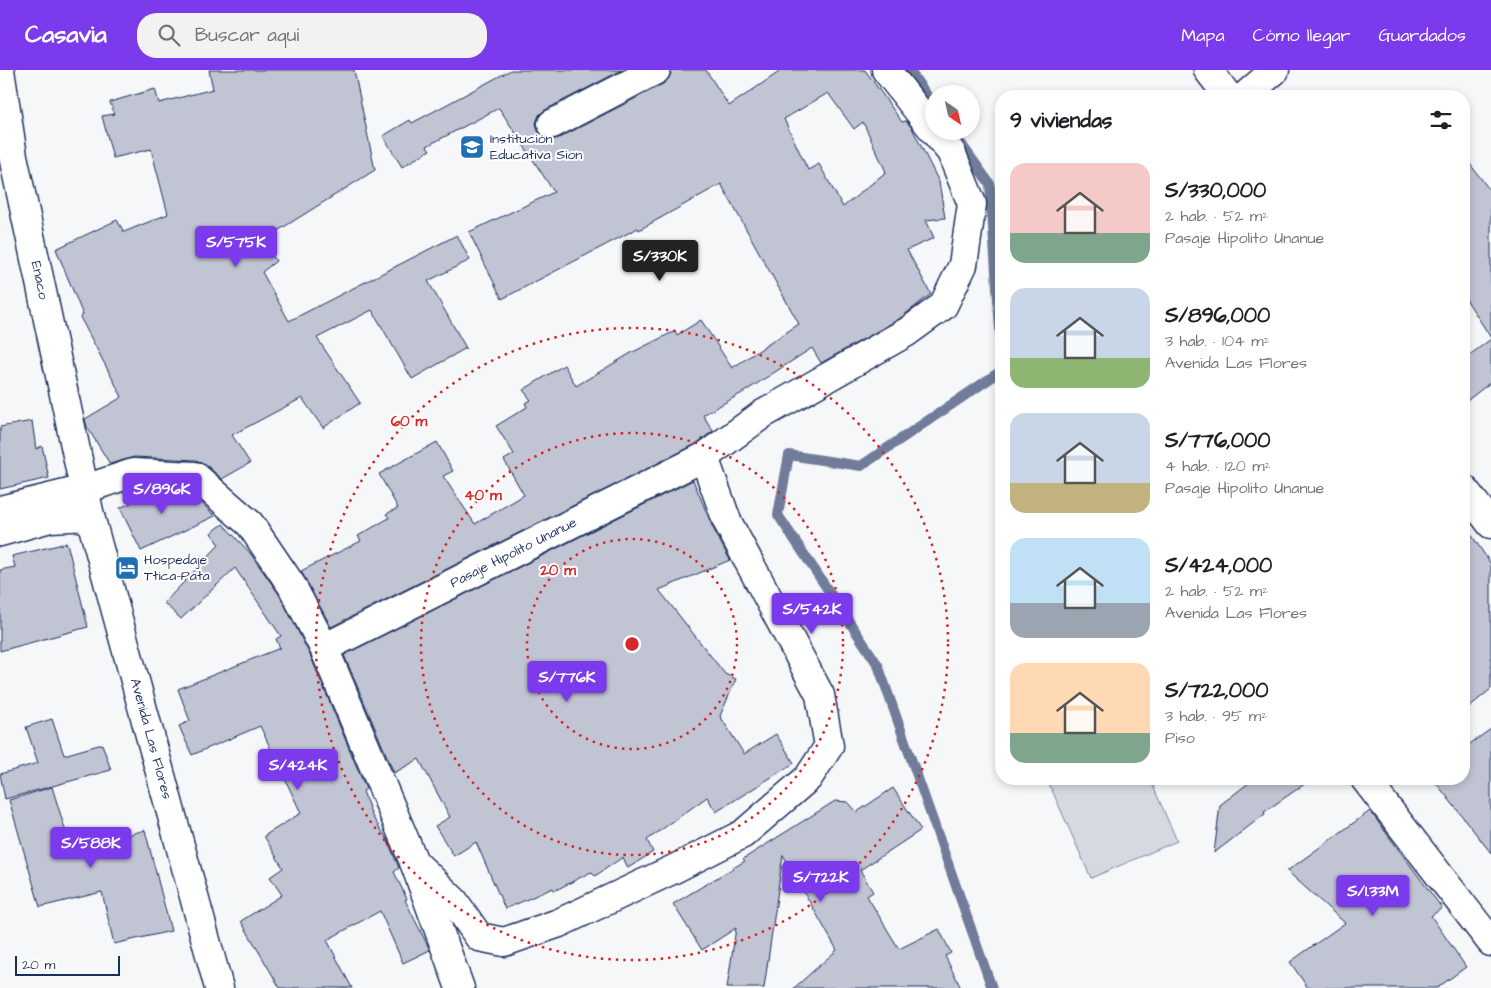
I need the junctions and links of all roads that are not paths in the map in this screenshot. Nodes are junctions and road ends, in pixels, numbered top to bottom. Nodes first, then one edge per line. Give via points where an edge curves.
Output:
1 (0, 70) edge
2 (656, 70) edge
3 (886, 70) edge
4 (1208, 70) edge
5 (1276, 70) edge
6 (1223, 90) edge
7 (1252, 90) edge
8 (925, 120) edge
9 (552, 124) dead end
10 (941, 140) edge
11 (6, 157) edge
12 (704, 457) junction
13 (85, 490) junction
14 (1470, 497) edge
15 (0, 510) edge
16 (90, 516) junction
17 (1491, 524) edge
18 (0, 532) edge
19 (324, 648) junction
20 (1370, 785) edge
21 (414, 862) junction
22 (1491, 942) edge
23 (219, 988) edge
24 (460, 988) edge

1 - 11 street, Enaco
2 - 9 street
3 - 8 street, Pasaje Hipolito Unanue
4 - 6 street
5 - 7 street
10 - 12 street, Pasaje Hipolito Unanue via 950,152 972,204 963,265 944,306 907,332 763,414
11 - 13 street, Enaco
12 - 19 street, Pasaje Hipolito Unanue
12 - 21 street via 727,521 820,695 829,746 808,778 742,834 559,924 504,942 479,937 454,901
13 - 15 street
13 - 16 street, Avenida Las Flores
13 - 19 street via 132,474 195,476 250,524 292,586
14 - 17 street
16 - 18 street via 50,518
16 - 23 street, Avenida Las Flores
19 - 21 street
20 - 22 street
21 - 24 street

